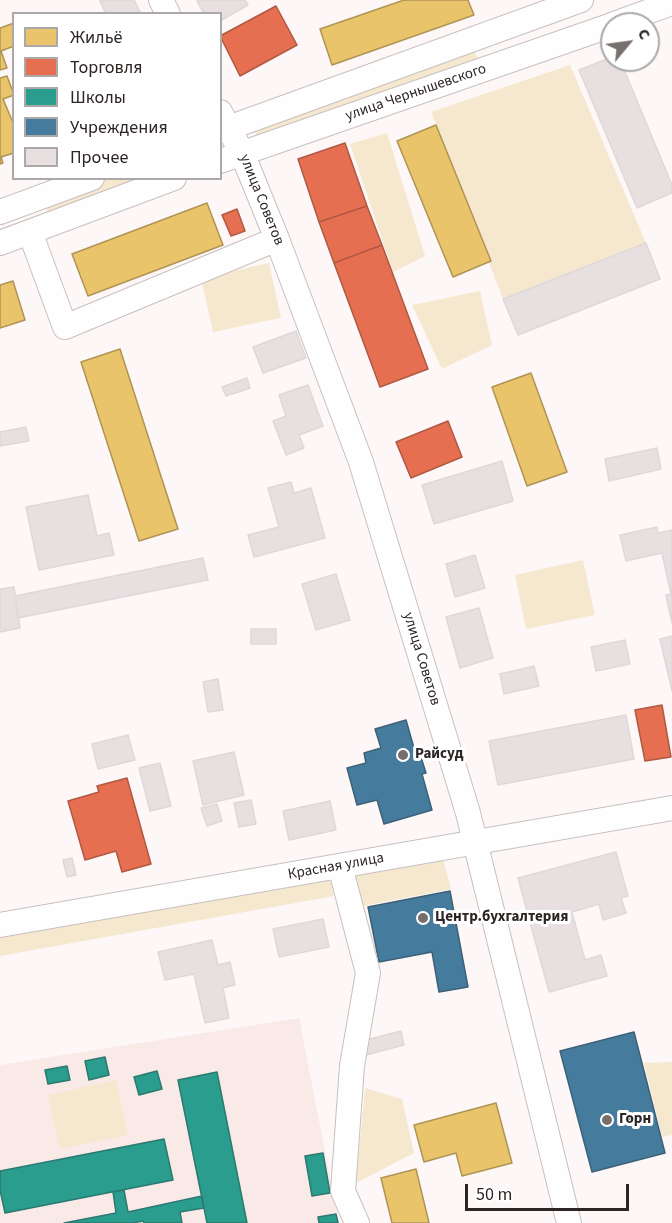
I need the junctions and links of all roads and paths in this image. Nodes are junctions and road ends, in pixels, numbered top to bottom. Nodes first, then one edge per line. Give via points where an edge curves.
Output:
1 (581, 0) edge
2 (672, 3) edge
3 (647, 12) edge
4 (600, 29) edge
5 (223, 124) edge
6 (231, 157) edge
7 (87, 180) edge
8 (169, 180) edge
9 (0, 212) edge
10 (30, 232) junction
11 (277, 239) junction
12 (0, 243) edge
13 (672, 808) edge
14 (475, 843) junction
15 (340, 866) junction
16 (0, 924) edge
17 (357, 1223) edge
18 (569, 1223) edge

1 - 5 street, улица Чернышевского
2 - 3 street, улица Чернышевского
4 - 6 street, улица Чернышевского
5 - 6 street, улица Советов
6 - 11 street, улица Советов
7 - 9 street
8 - 10 street
10 - 11 street via 65,327
10 - 12 street
11 - 14 street, улица Советов via 361,462
13 - 14 street, Красная улица
14 - 15 street, Красная улица
14 - 18 street, улица Советов
15 - 16 street, Красная улица
15 - 17 street via 368,973 352,1066 343,1191

